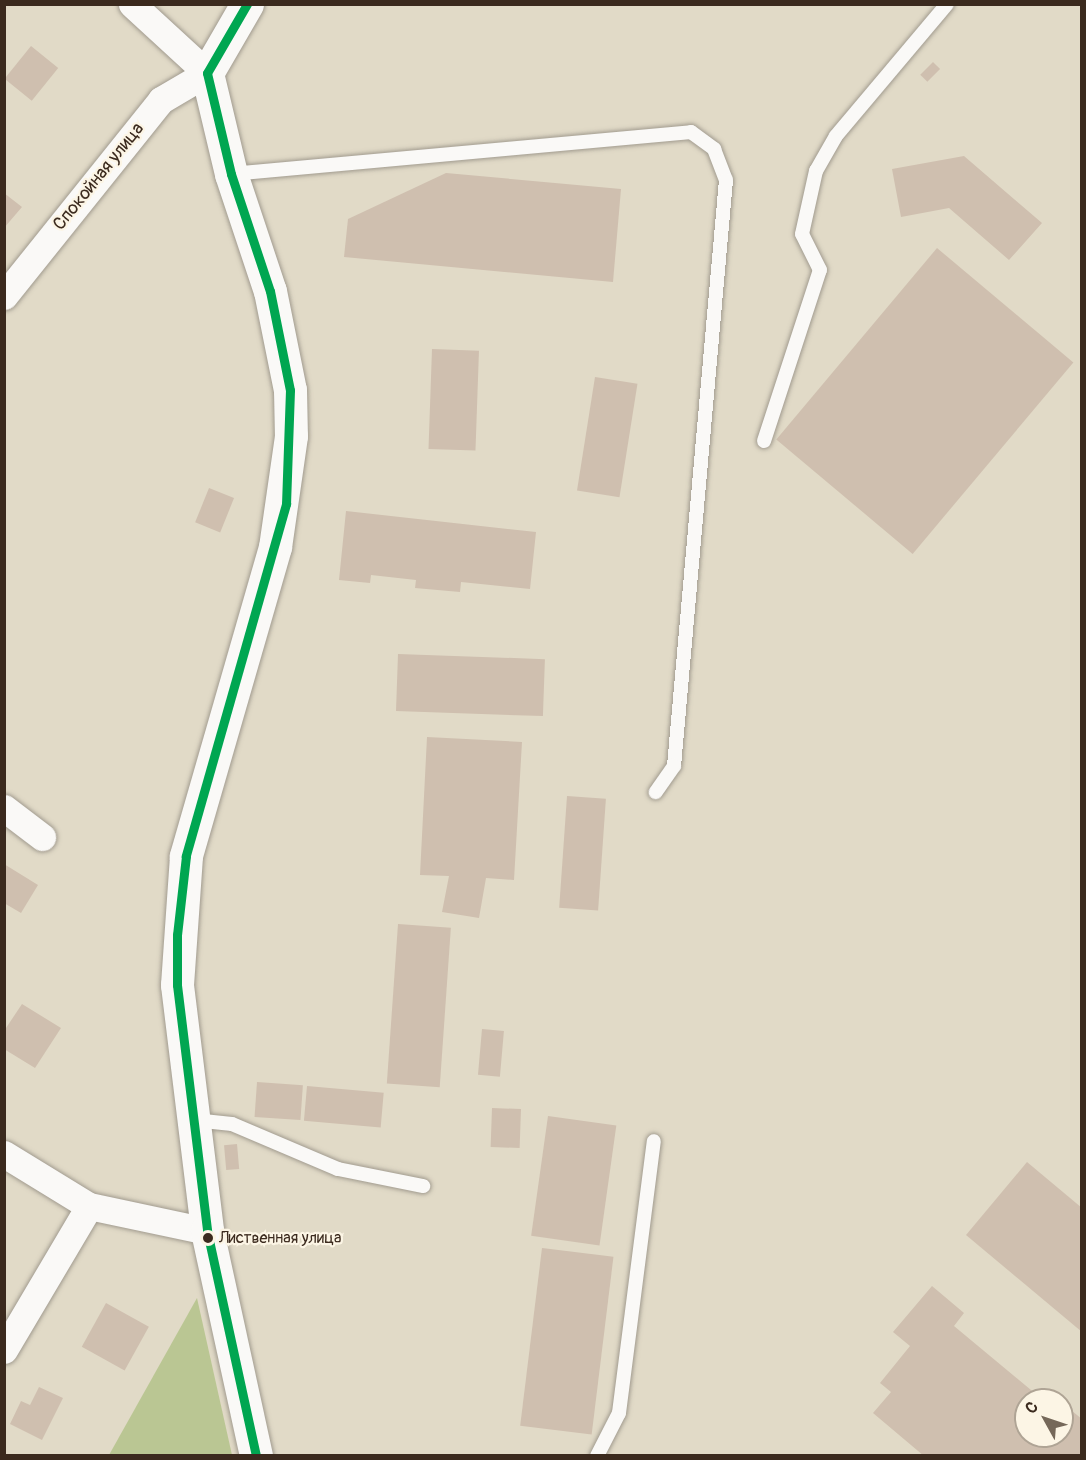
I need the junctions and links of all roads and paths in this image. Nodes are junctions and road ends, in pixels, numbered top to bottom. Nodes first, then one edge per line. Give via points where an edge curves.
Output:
1 (132, 4) edge
2 (247, 4) edge
3 (947, 4) edge
4 (207, 73) junction
5 (231, 174) junction
6 (4, 296) edge
7 (764, 441) dead end
8 (656, 792) dead end
9 (4, 808) edge
10 (42, 837) dead end
11 (194, 1120) junction
12 (654, 1141) dead end
13 (4, 1154) edge
14 (423, 1186) dead end
15 (89, 1206) junction
16 (207, 1231) junction
17 (4, 1350) edge
18 (262, 1454) edge
19 (597, 1455) edge

1 - 4 street
2 - 4 street
3 - 7 lane via 836,136 816,171 802,234 820,270
4 - 5 street
4 - 6 street, Спокойная улица via 161,100
5 - 8 lane via 691,132 714,149 726,180 674,766
5 - 11 street via 270,291 290,390 291,436 276,547 196,816 179,895 177,985
9 - 10 street
11 - 14 lane via 232,1124 338,1169
11 - 16 street
12 - 19 lane via 619,1413
13 - 15 street
15 - 16 street
15 - 17 street
16 - 18 street

